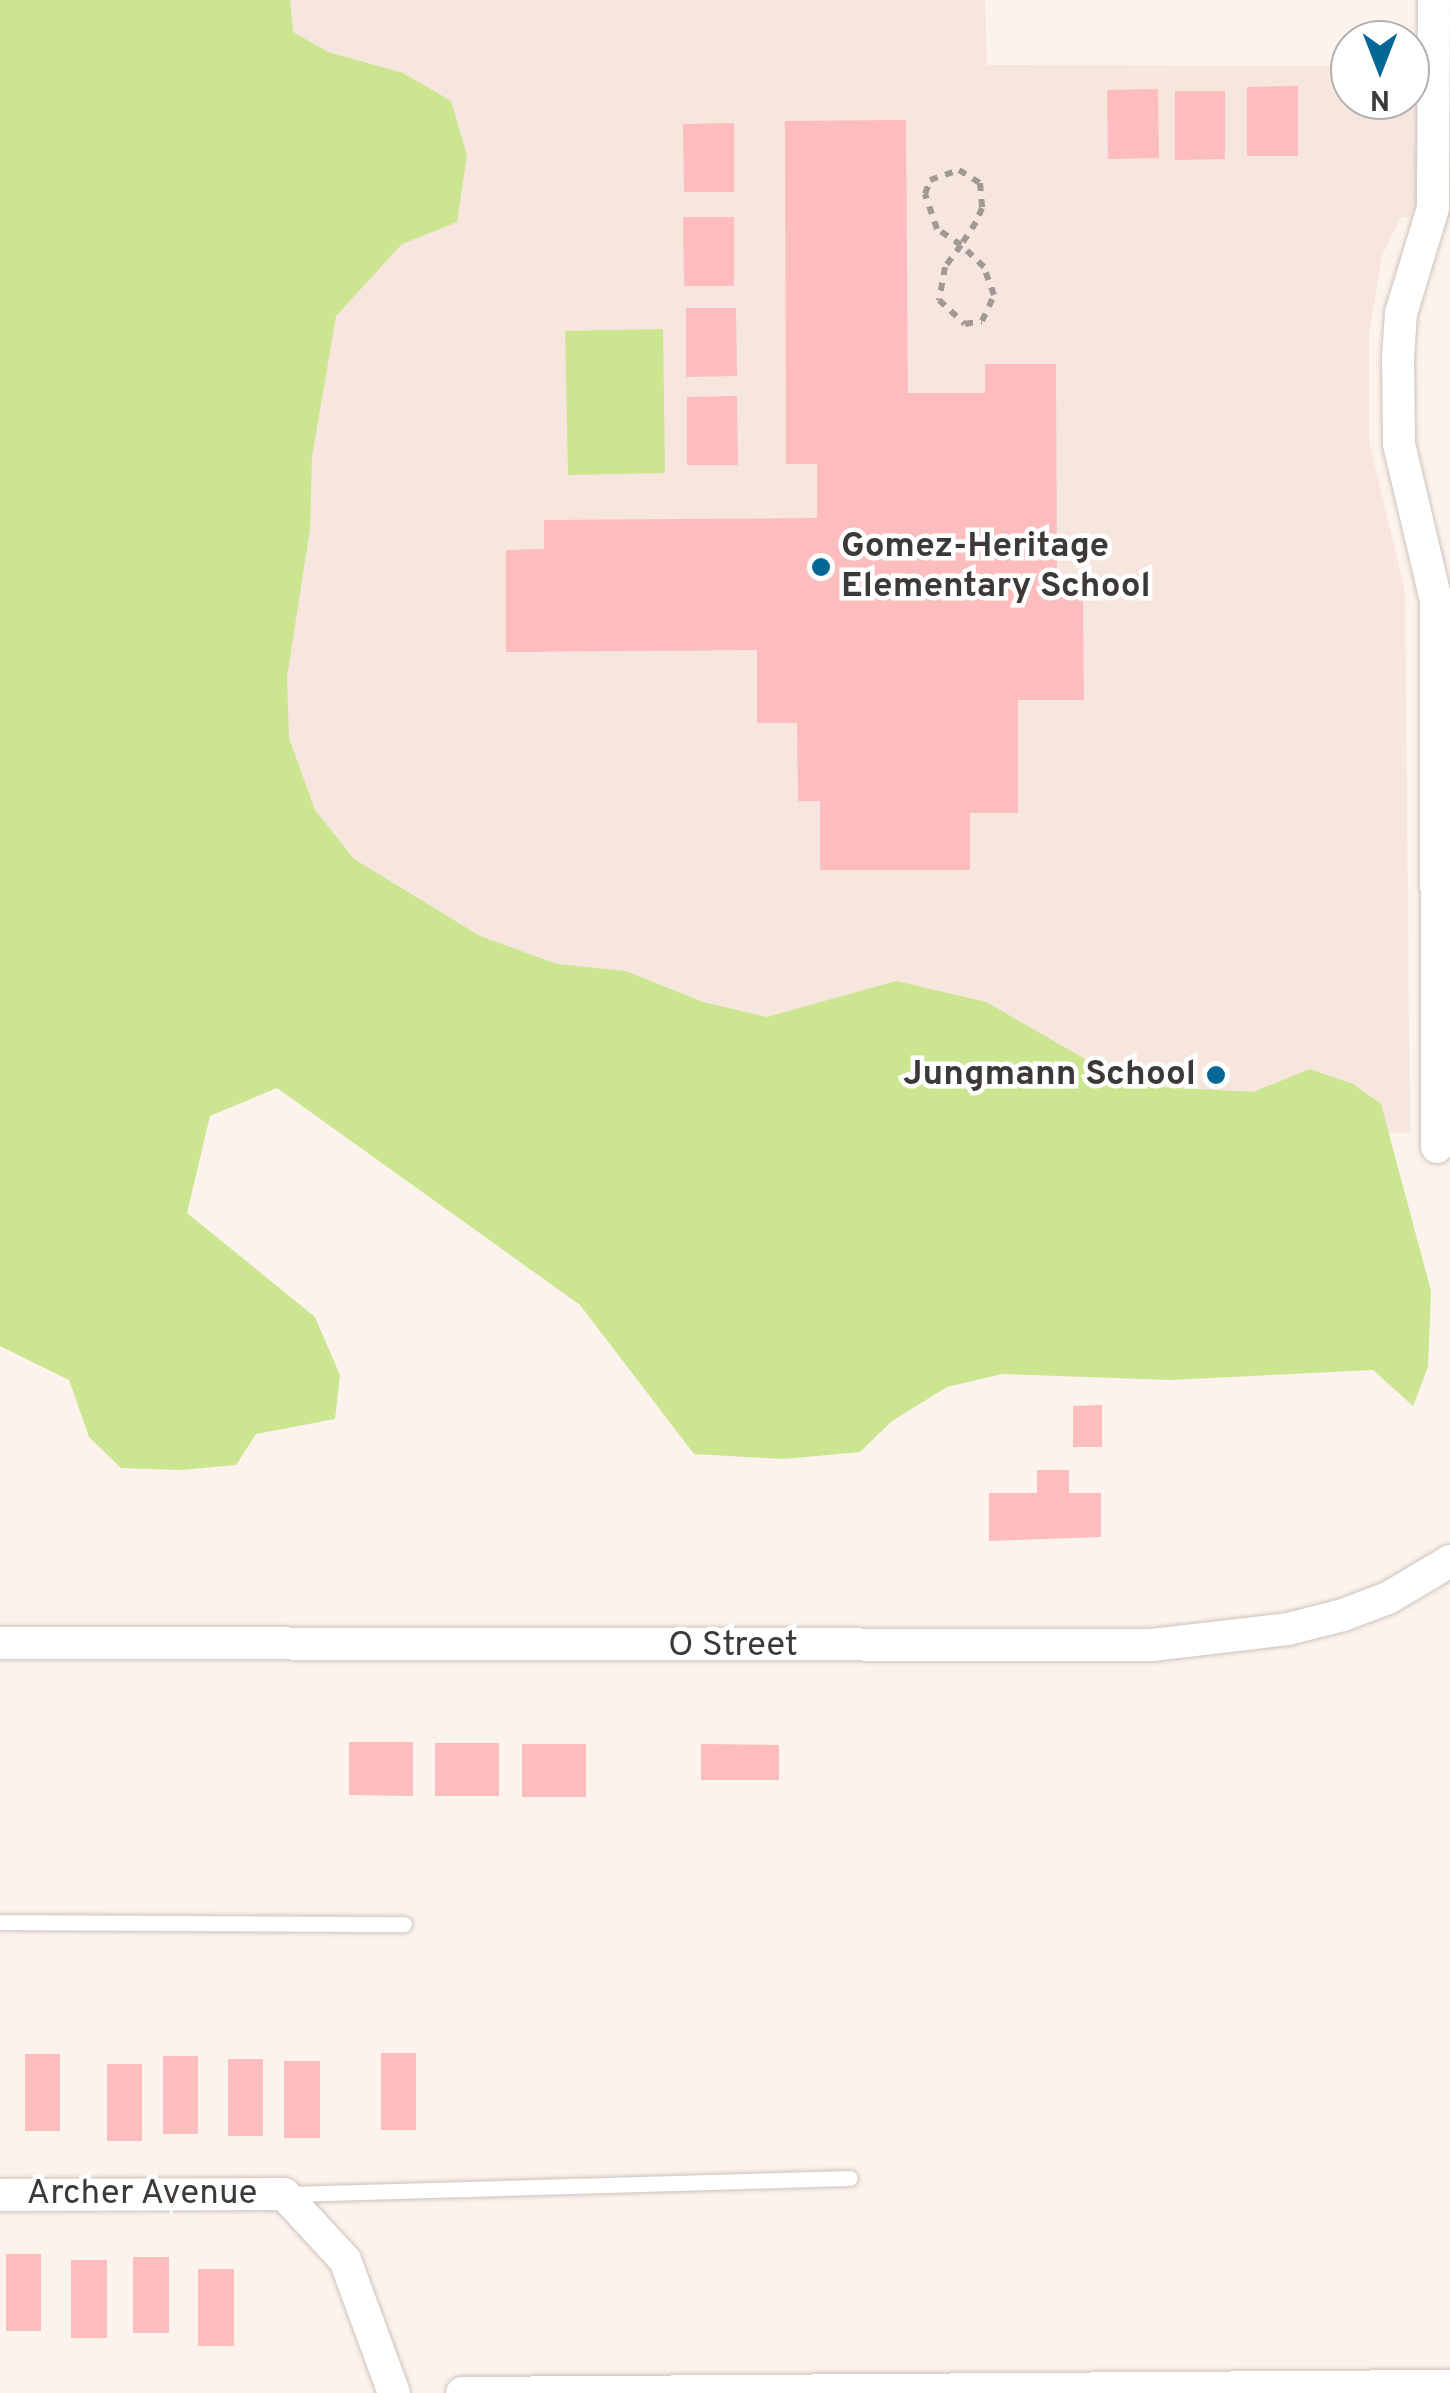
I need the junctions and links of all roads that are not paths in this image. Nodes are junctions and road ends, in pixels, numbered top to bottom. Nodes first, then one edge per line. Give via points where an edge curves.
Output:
1 (1434, 0) edge
2 (1443, 654) edge
3 (1436, 1148) dead end
4 (1450, 1561) edge
5 (0, 1643) edge
6 (0, 1922) edge
7 (404, 1924) dead end
8 (850, 2178) dead end
9 (0, 2194) edge
10 (284, 2194) junction
11 (1450, 2386) edge
12 (892, 2390) edge
13 (394, 2393) edge
14 (462, 2393) edge

1 - 2 street via 1433,208 1400,313 1398,375 1399,444 1430,561
2 - 3 street
4 - 5 street, O Street via 1388,1598 1343,1615 1288,1629 1152,1645
6 - 7 lane
8 - 10 lane
9 - 10 street, Archer Avenue
10 - 13 street via 345,2260
11 - 12 street
12 - 14 street

